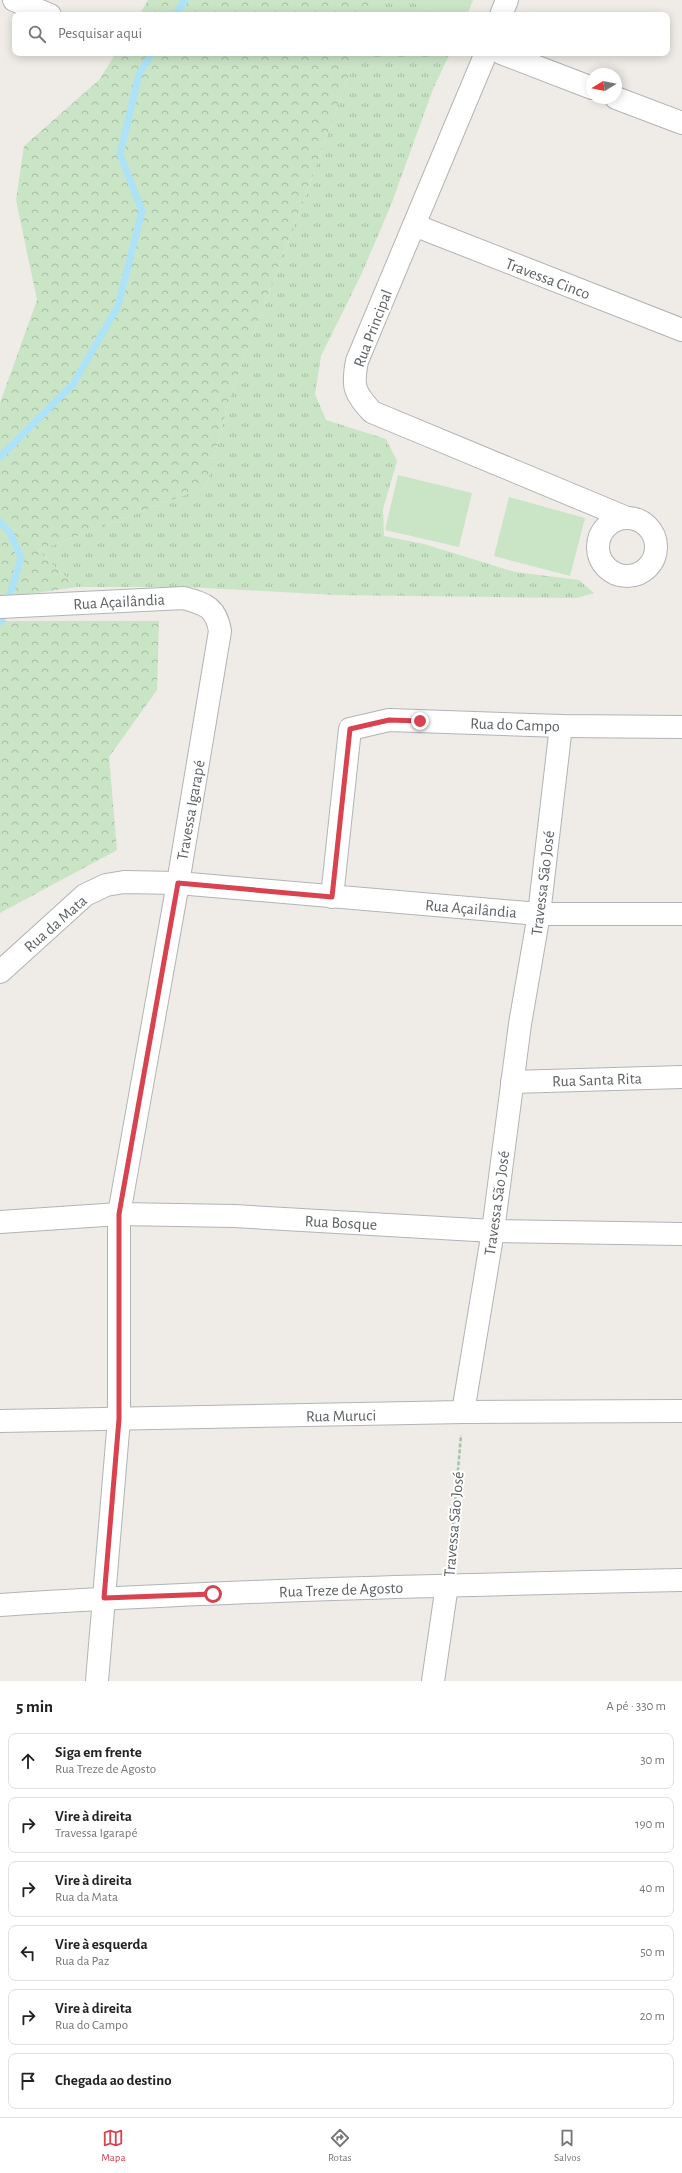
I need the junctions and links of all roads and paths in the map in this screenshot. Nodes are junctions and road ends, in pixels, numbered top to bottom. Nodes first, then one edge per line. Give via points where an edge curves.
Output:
1 (14, 0) edge
2 (507, 0) edge
3 (43, 12) edge
4 (502, 12) edge
5 (485, 56) edge
6 (509, 56) edge
7 (586, 86) edge
8 (622, 100) edge
9 (682, 124) edge
10 (414, 225) junction
11 (682, 330) edge
12 (627, 518) dead end
13 (0, 607) edge
14 (220, 630) joint
15 (561, 726) junction
16 (682, 727) edge
17 (178, 883) junction
18 (332, 897) junction
19 (539, 914) junction
20 (682, 914) edge
21 (0, 972) edge
22 (682, 1077) edge
23 (512, 1082) junction
24 (119, 1214) junction
25 (0, 1222) edge
26 (493, 1230) junction
27 (682, 1234) edge
28 (682, 1410) edge
29 (463, 1412) junction
30 (119, 1419) junction
31 (0, 1421) edge
32 (682, 1580) edge
33 (447, 1585) junction
34 (104, 1598) junction
35 (0, 1605) edge
36 (97, 1681) edge
37 (432, 1681) edge

1 - 3 street
2 - 4 street
5 - 10 street, Rua Principal
6 - 7 street
8 - 9 street
10 - 11 street, Travessa Cinco
10 - 12 street, Rua Principal via 357,360 354,379 358,396 372,412
13 - 14 street, Rua Açailândia via 184,598 202,603 213,610
14 - 17 street, Travessa Igarapé
15 - 16 street, Rua do Campo
15 - 18 street, Rua do Campo via 389,720 350,729
15 - 19 street, Travessa São José
17 - 18 street, Rua da Mata
17 - 21 street, Rua da Mata via 124,882 106,885 85,895
17 - 24 street, Travessa Igarapé
18 - 19 street, Rua Açailândia
19 - 20 street, Rua Açailândia
19 - 23 street, Travessa São José
22 - 23 street, Rua Santa Rita
23 - 26 street, Travessa São José
24 - 25 street, Rua Bosque
24 - 26 street, Rua Bosque via 234,1216
24 - 30 street, Travessa Igarapé
26 - 27 street, Rua Bosque
26 - 29 street, Travessa São José
28 - 29 street, Rua Muruci
29 - 30 street, Rua Muruci
29 - 33 path, Travessa São José
30 - 31 street, Rua Muruci
30 - 34 street, Travessa Igarapé
32 - 33 street, Rua Treze de Agosto
33 - 34 street, Rua Treze de Agosto
33 - 37 street, Travessa São José
34 - 35 street, Rua Treze de Agosto
34 - 36 street, Travessa Igarapé

